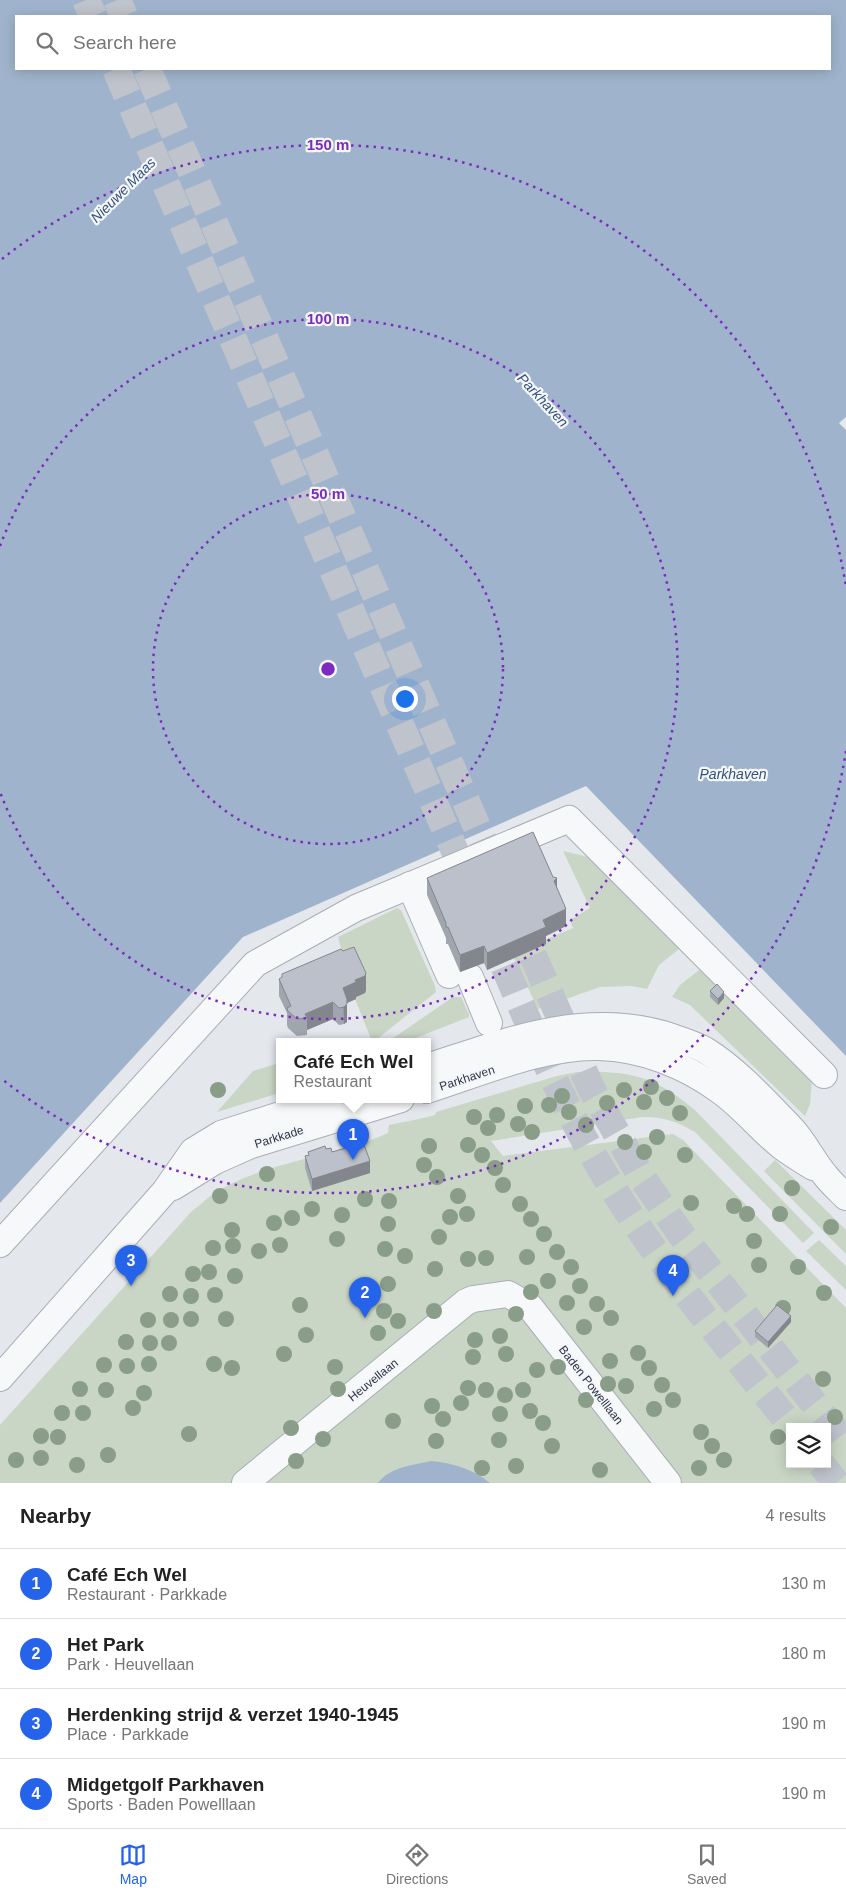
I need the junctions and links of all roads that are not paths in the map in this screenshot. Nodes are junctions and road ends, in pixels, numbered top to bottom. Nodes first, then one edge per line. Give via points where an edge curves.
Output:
1 (410, 885) junction
2 (489, 1023) dead end
3 (431, 1067) edge
4 (824, 1075) dead end
5 (431, 1089) edge
6 (318, 1103) edge
7 (388, 1103) edge
8 (825, 1175) junction
9 (166, 1191) junction
10 (846, 1197) edge
11 (0, 1244) edge
12 (508, 1294) joint
13 (0, 1378) edge
14 (245, 1483) edge
15 (668, 1483) edge

1 - 2 street via 459,976
1 - 4 street via 569,819
1 - 11 street via 356,908 255,964
3 - 8 street, Parkhaven via 551,1030 596,1026 642,1029 703,1049 728,1066 793,1131
5 - 8 street, Parkhaven via 562,1050 624,1049 664,1060 700,1077 738,1104 781,1146
6 - 9 street, Parkkade via 206,1142 193,1151
7 - 9 street, Parkkade via 242,1149 215,1161
8 - 10 street, Parkhaven
9 - 13 street, Parkkade
12 - 14 street, Heuvellaan via 473,1299 460,1306
12 - 15 street, Baden Powelllaan via 530,1307

